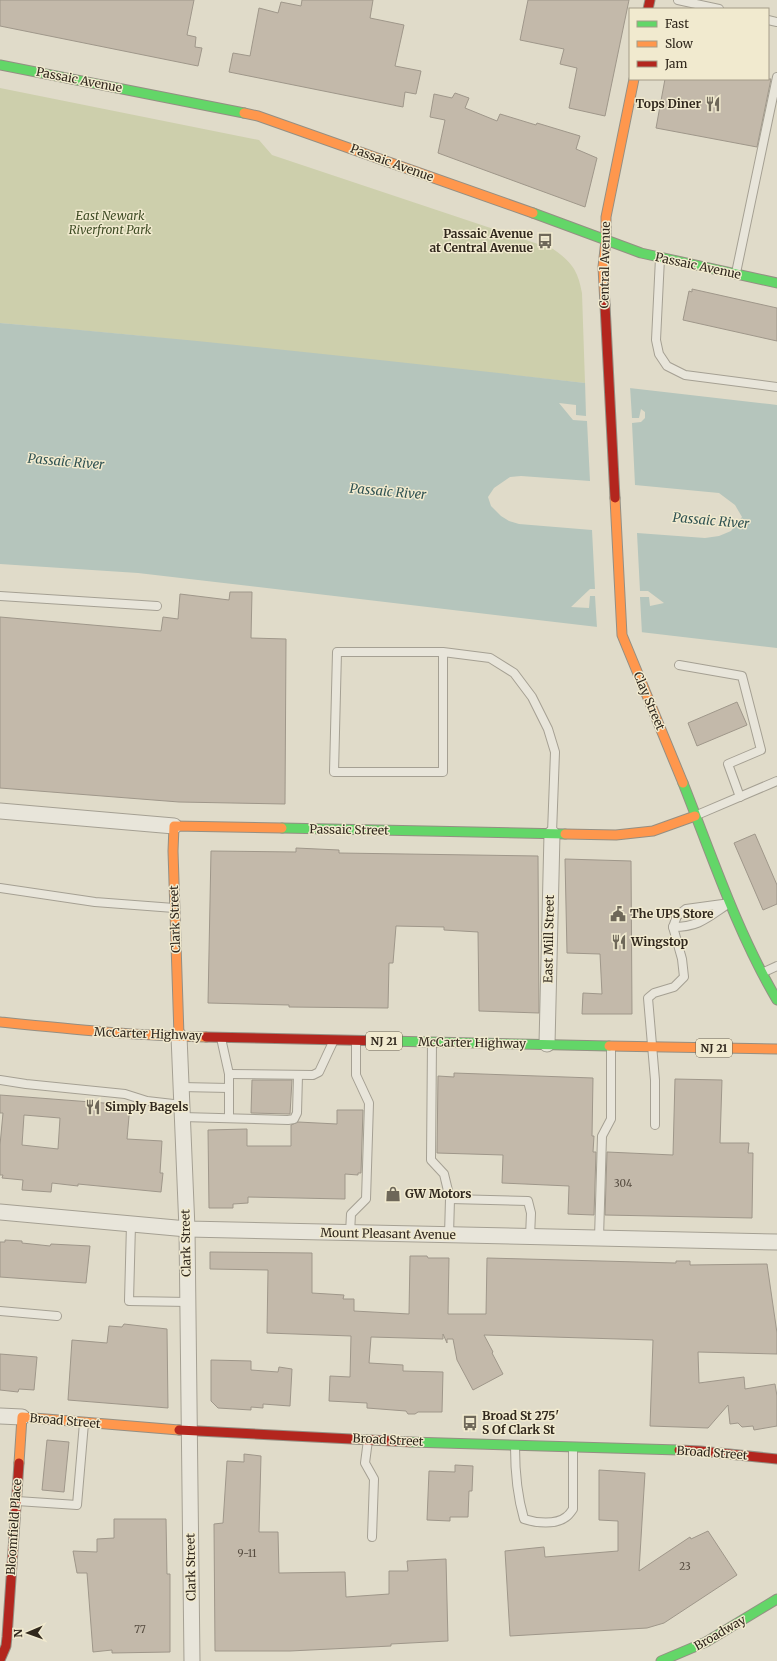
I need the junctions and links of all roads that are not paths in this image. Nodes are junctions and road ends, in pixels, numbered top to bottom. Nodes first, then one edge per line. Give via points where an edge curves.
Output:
1 (678, 0) edge
2 (714, 8) edge
3 (0, 65) edge
4 (777, 77) edge
5 (634, 80) edge
6 (606, 240) junction
7 (660, 258) junction
8 (736, 274) junction
9 (777, 283) edge
10 (608, 382) joint
11 (777, 387) edge
12 (0, 596) edge
13 (157, 606) dead end
14 (443, 652) junction
15 (679, 665) dead end
16 (777, 781) edge
17 (740, 797) junction
18 (0, 811) edge
19 (696, 816) junction
20 (174, 826) junction
21 (552, 834) junction
22 (0, 888) edge
23 (730, 903) junction
24 (175, 908) junction
25 (673, 927) junction
26 (777, 966) edge
27 (761, 973) junction
28 (777, 1000) edge
29 (0, 1022) edge
30 (179, 1036) junction
31 (221, 1037) junction
32 (334, 1039) junction
33 (356, 1040) junction
34 (432, 1042) junction
35 (547, 1044) junction
36 (611, 1046) junction
37 (652, 1046) junction
38 (777, 1049) edge
39 (229, 1074) junction
40 (298, 1075) junction
41 (0, 1080) edge
42 (181, 1087) junction
43 (229, 1088) junction
44 (182, 1111) junction
45 (229, 1118) junction
46 (655, 1125) dead end
47 (450, 1199) junction
48 (0, 1212) edge
49 (131, 1224) junction
50 (187, 1229) junction
51 (350, 1233) junction
52 (449, 1235) junction
53 (530, 1237) junction
54 (599, 1238) junction
55 (777, 1242) edge
56 (188, 1302) junction
57 (0, 1311) edge
58 (57, 1316) dead end
59 (0, 1416) edge
60 (22, 1417) junction
61 (84, 1422) junction
62 (190, 1431) junction
63 (368, 1439) junction
64 (516, 1445) junction
65 (573, 1447) junction
66 (777, 1459) edge
67 (16, 1500) junction
68 (372, 1537) dead end
69 (777, 1599) edge
70 (679, 1658) edge
71 (0, 1660) edge
72 (192, 1661) edge
73 (661, 1661) edge

1 - 2 lane
3 - 6 main road, Passaic Avenue via 258,116
4 - 8 lane
5 - 6 main road, Central Avenue via 606,217
6 - 7 main road, Passaic Avenue
6 - 10 main road, Central Avenue via 603,267
7 - 8 main road, Passaic Avenue
7 - 11 lane via 656,340 659,354 667,366 685,375
8 - 9 main road, Passaic Avenue
10 - 19 main road, Clay Street via 622,635
12 - 13 lane
14 - 14 lane via 337,652 334,772 443,772
14 - 21 lane via 490,658 514,673 532,696 548,729 555,752
15 - 17 lane via 742,676 761,750 728,764
16 - 17 lane
17 - 19 lane
18 - 20 street, Passaic Street
19 - 21 main road, Passaic Street via 665,828 641,833
19 - 23 main road, Clay Street
20 - 21 main road, Passaic Street
20 - 24 main road, Clark Street
21 - 35 street, East Mill Street
22 - 24 lane via 95,902
23 - 25 lane via 702,922 688,927
23 - 25 lane via 686,909 676,916
23 - 27 main road, Clay Street
24 - 30 main road, Clark Street
25 - 37 lane via 684,976 674,987 654,993 648,998
26 - 27 lane
27 - 28 main road, Clay Street
29 - 30 main road, McCarter Highway / NJ 21 via 94,1032
30 - 31 main road, McCarter Highway / NJ 21
30 - 42 street, Clark Street
31 - 32 main road, McCarter Highway / NJ 21
31 - 39 lane
32 - 33 main road, McCarter Highway / NJ 21
32 - 40 lane via 319,1072
33 - 34 main road, McCarter Highway / NJ 21
33 - 51 lane via 356,1075 369,1104 366,1199 351,1214
34 - 35 main road, McCarter Highway / NJ 21
34 - 47 lane via 431,1160 444,1174
35 - 36 main road, McCarter Highway / NJ 21
36 - 37 main road, McCarter Highway / NJ 21
36 - 54 lane via 611,1118 602,1136
37 - 38 main road, McCarter Highway / NJ 21
37 - 46 lane
39 - 40 lane
39 - 43 lane
40 - 45 lane via 297,1113 294,1119
41 - 44 lane via 125,1094
42 - 43 lane
42 - 44 street, Clark Street
43 - 45 lane
44 - 45 lane
44 - 50 street, Clark Street
47 - 52 lane
47 - 53 lane via 528,1201 531,1213
48 - 49 street, Mount Pleasant Avenue
49 - 50 street, Mount Pleasant Avenue
49 - 56 lane via 129,1301
50 - 51 street, Mount Pleasant Avenue
50 - 56 street, Clark Street
51 - 52 street, Mount Pleasant Avenue
52 - 53 street, Mount Pleasant Avenue
53 - 54 street, Mount Pleasant Avenue
54 - 55 street, Mount Pleasant Avenue
56 - 62 street, Clark Street
57 - 58 lane
59 - 60 street, Broad Street
60 - 61 main road, Broad Street
60 - 67 main road, Bloomfield Place
61 - 62 main road, Broad Street
61 - 67 lane via 77,1505
62 - 63 main road, Broad Street
62 - 72 street, Clark Street
63 - 64 main road, Broad Street
63 - 68 lane via 365,1463 374,1479
64 - 65 main road, Broad Street
64 - 65 lane via 518,1498 524,1519 533,1522 551,1522 566,1518 573,1510
65 - 66 main road, Broad Street via 700,1451
67 - 71 main road, Bloomfield Place via 7,1637
69 - 70 main road, Broadway
70 - 73 main road, Broadway

